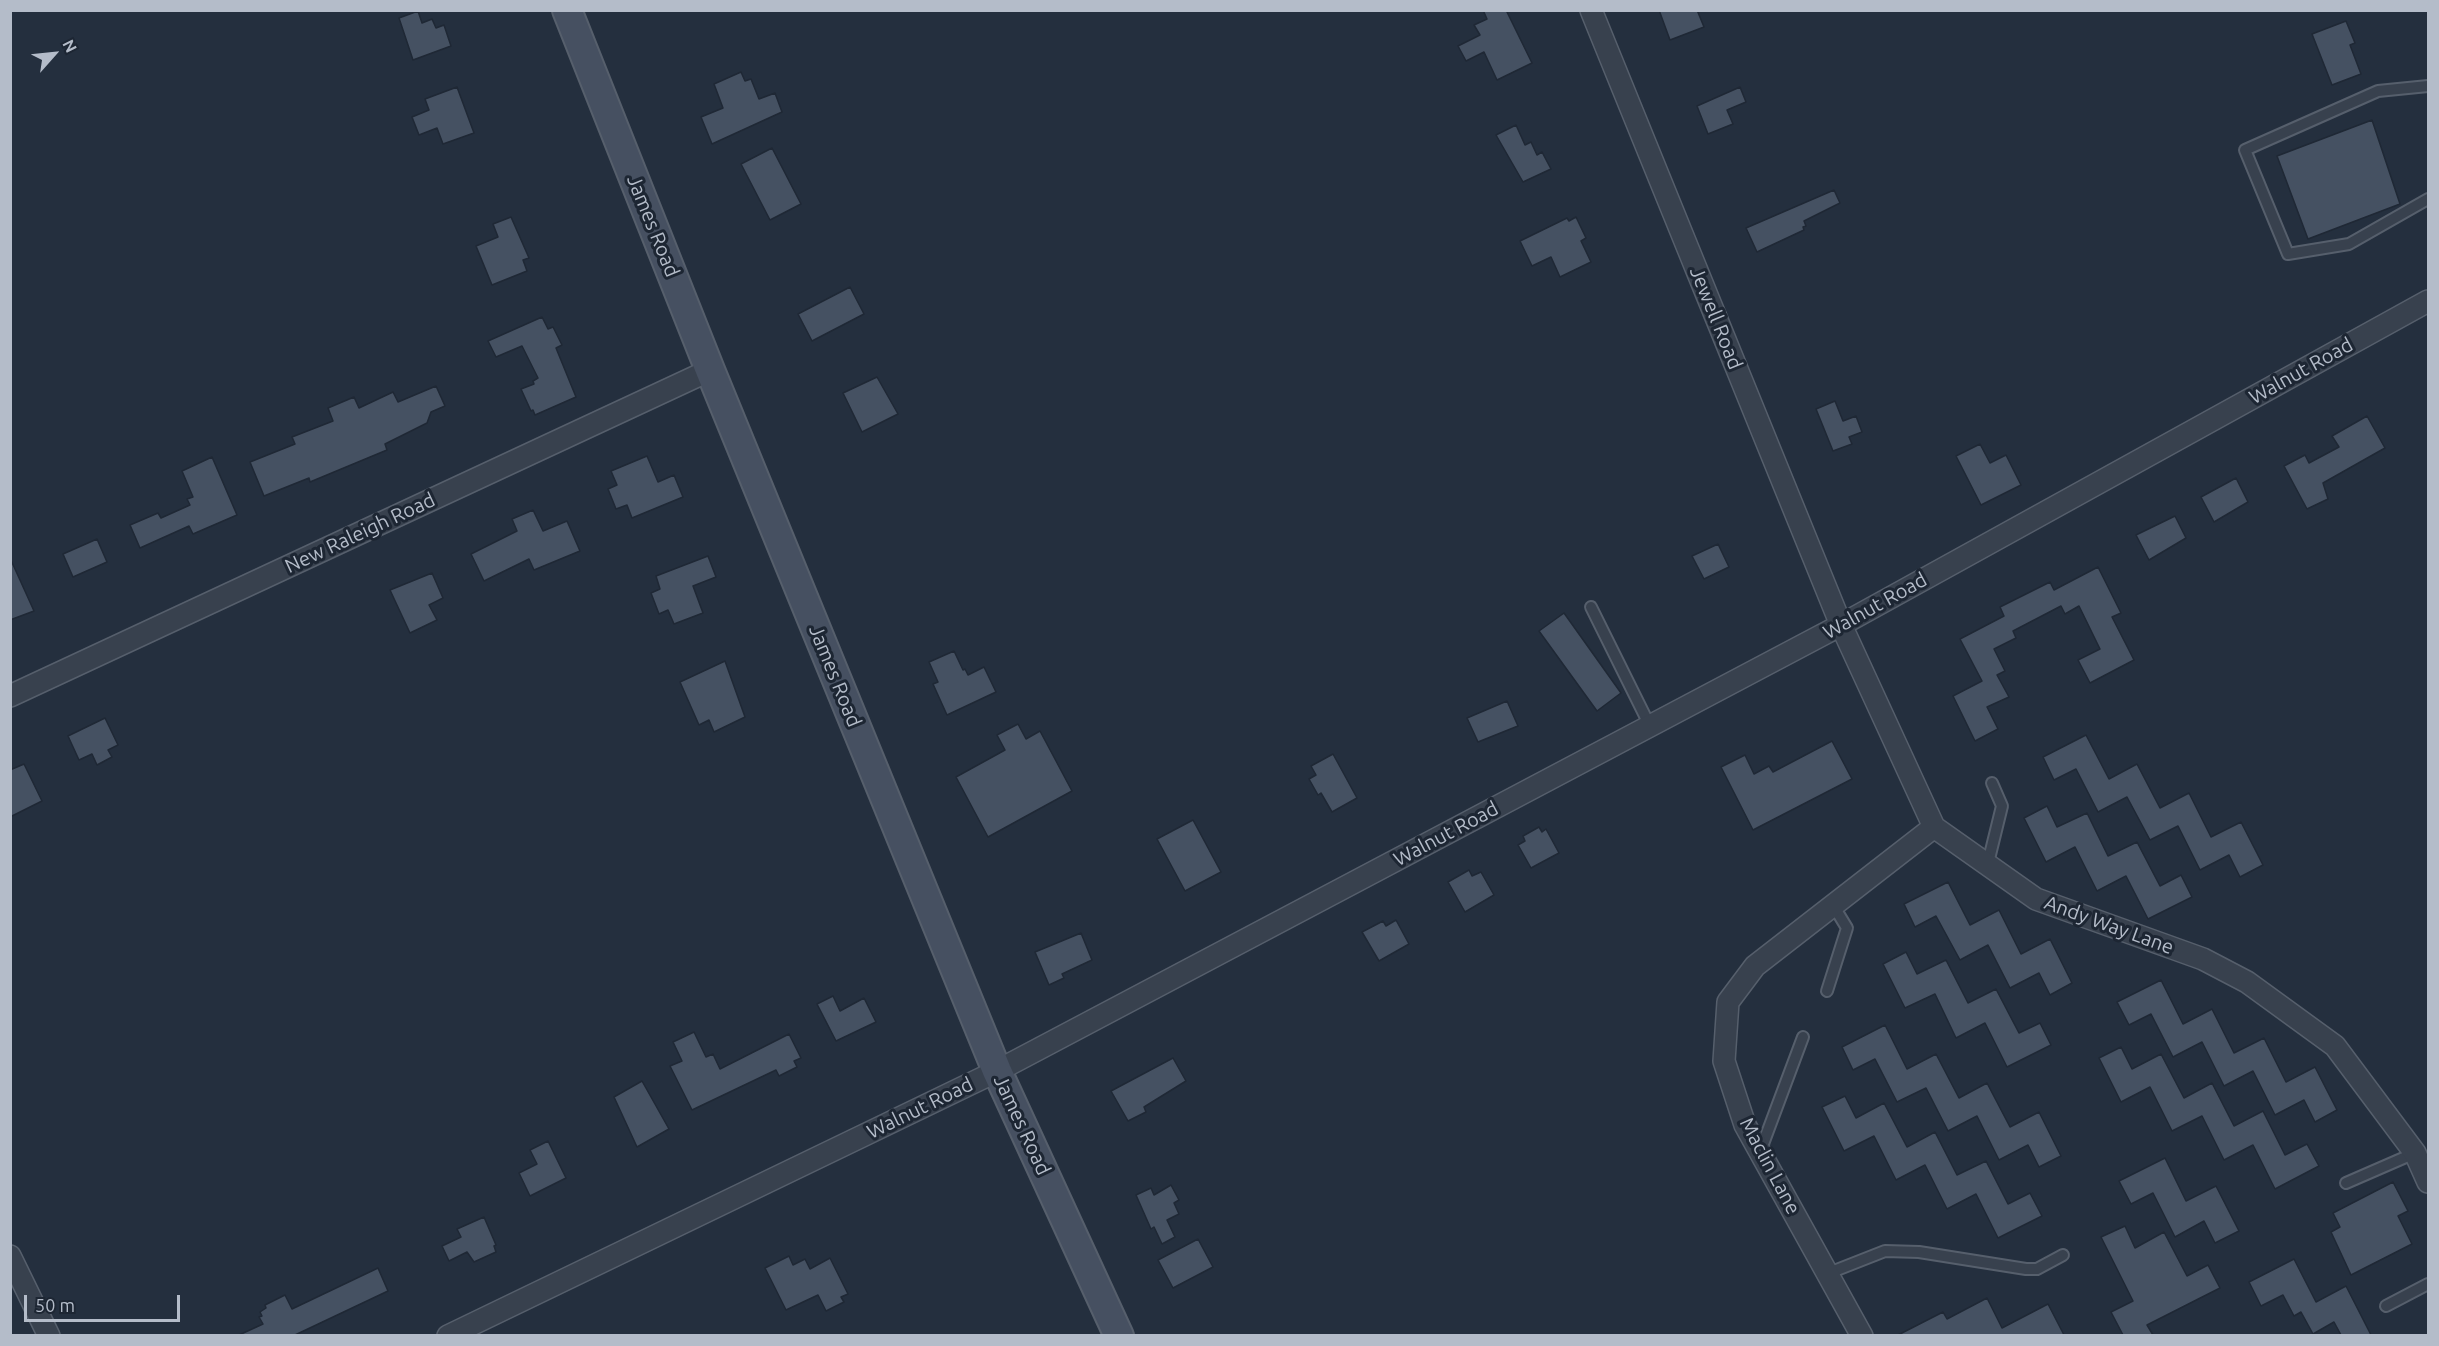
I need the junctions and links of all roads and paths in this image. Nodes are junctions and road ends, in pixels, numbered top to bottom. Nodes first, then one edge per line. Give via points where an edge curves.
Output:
1 (567, 10) edge
2 (1591, 10) edge
3 (2428, 86) edge
4 (2428, 199) edge
5 (2428, 301) edge
6 (710, 370) junction
7 (1592, 606) dead end
8 (1841, 625) junction
9 (10, 696) edge
10 (1650, 726) junction
11 (1992, 783) dead end
12 (1934, 827) junction
13 (1988, 863) junction
14 (1833, 905) junction
15 (1827, 991) dead end
16 (1803, 1037) dead end
17 (997, 1071) junction
18 (1760, 1152) junction
19 (2415, 1153) junction
20 (2428, 1182) edge
21 (2346, 1183) dead end
22 (10, 1256) edge
23 (2063, 1256) dead end
24 (1829, 1273) junction
25 (2428, 1284) edge
26 (2386, 1306) dead end
27 (49, 1335) edge
28 (448, 1335) edge
29 (1119, 1335) edge
30 (1862, 1335) edge

1 - 6 main road, James Road
2 - 8 street, Jewell Road
3 - 4 lane via 2378,91 2245,150 2288,254 2349,244
5 - 8 street, Walnut Road
6 - 9 street, New Raleigh Road
6 - 17 main road, James Road
7 - 10 lane
8 - 10 street, Walnut Road
8 - 12 street
10 - 17 street, Walnut Road
11 - 13 lane via 2002,806
12 - 13 street, Andy Way Lane
12 - 14 street, Maclin Lane
13 - 19 street, Andy Way Lane via 2036,899 2203,959 2247,982 2335,1046
14 - 15 lane via 1847,928
14 - 18 street, Maclin Lane via 1755,966 1728,1002 1724,1062 1745,1125
16 - 18 lane
17 - 28 street, Walnut Road
17 - 29 main road, James Road
18 - 24 street, Maclin Lane
19 - 20 street, Andy Way Lane
19 - 21 lane
22 - 27 street
23 - 24 lane via 2037,1269 2026,1269 1919,1252 1885,1251
24 - 30 street, Maclin Lane
25 - 26 lane

